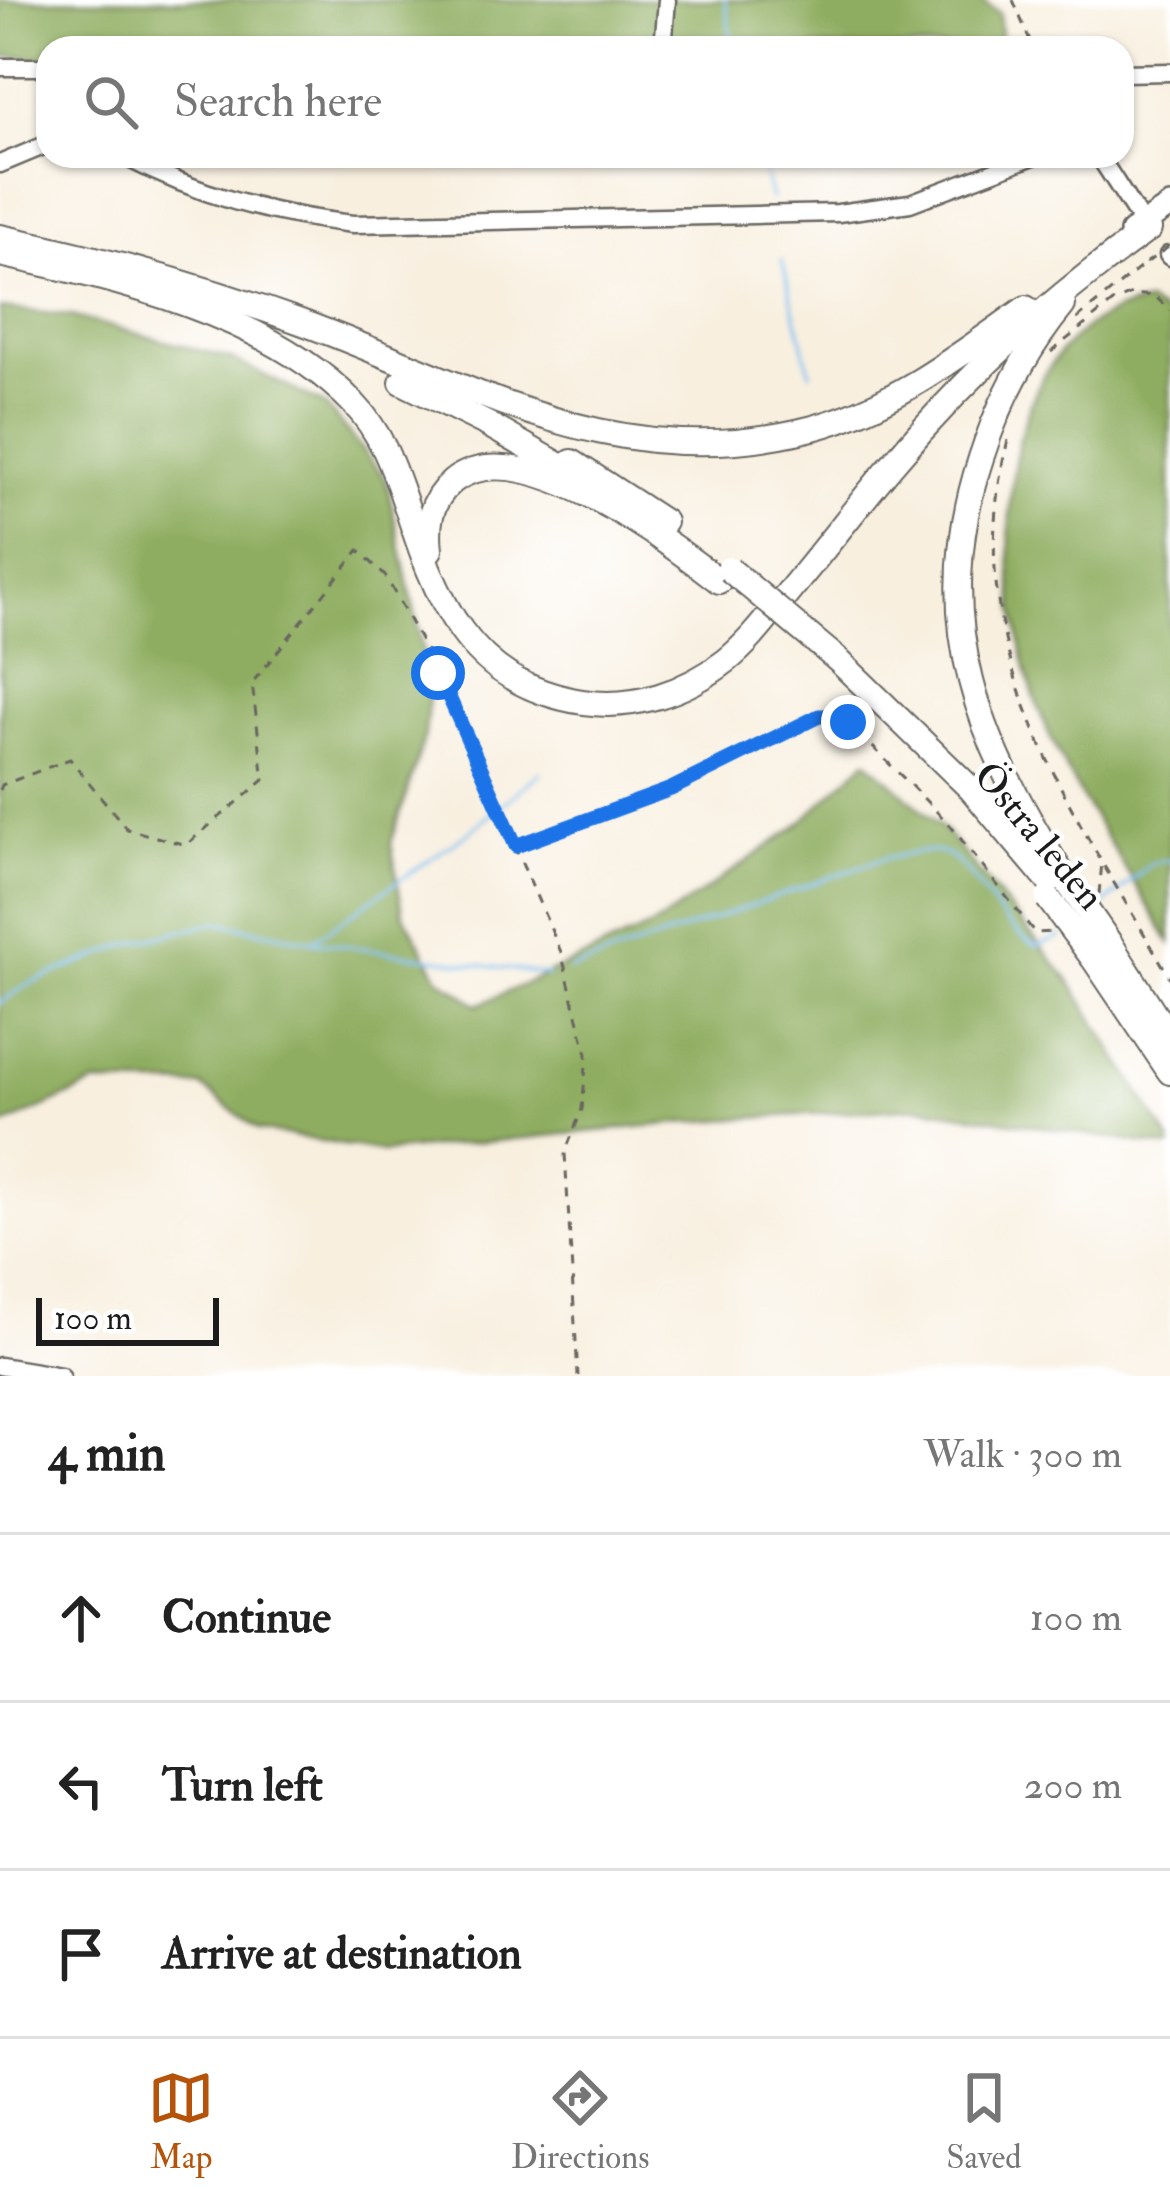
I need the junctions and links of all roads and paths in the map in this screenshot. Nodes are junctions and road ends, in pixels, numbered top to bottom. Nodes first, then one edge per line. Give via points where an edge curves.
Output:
1 (667, 0) edge
2 (1013, 0) edge
3 (664, 36) edge
4 (1028, 36) edge
5 (0, 67) edge
6 (36, 67) edge
7 (1170, 72) edge
8 (1134, 73) edge
9 (36, 149) edge
10 (0, 164) edge
11 (145, 168) edge
12 (1002, 168) edge
13 (1107, 168) edge
14 (1170, 206) edge
15 (1152, 220) edge
16 (0, 237) edge
17 (1170, 246) edge
18 (0, 251) edge
19 (1082, 268) junction
20 (206, 291) junction
21 (1170, 311) edge
22 (1008, 440) dead end
23 (724, 575) junction
24 (0, 790) edge
25 (516, 846) junction
26 (1102, 860) junction
27 (1058, 891) junction
28 (1093, 902) dead end
29 (1054, 932) dead end
30 (1102, 951) junction
31 (1170, 978) edge
32 (1170, 1038) edge
33 (1170, 1050) edge
34 (1170, 1072) edge
35 (0, 1366) edge
36 (61, 1376) edge
37 (578, 1376) edge

1 - 3 street
2 - 4 path
5 - 6 street
7 - 8 street
9 - 10 street
11 - 12 street via 279,215 353,224 838,213 910,203
13 - 15 street
14 - 19 main road
15 - 18 highway via 950,399 730,658 680,689 617,704 538,690 475,649 436,593 381,440 323,376 277,346 170,299
15 - 27 highway via 1069,299 1024,359 993,421 962,532 958,605 968,680
16 - 20 highway
17 - 21 path, bridge via 1081,314 1047,353 1123,297 1155,296
18 - 23 highway via 193,299 302,338 489,425
19 - 20 highway via 890,400 813,428 720,440 632,437 539,418
19 - 23 highway via 912,430 739,640 667,686 591,696 543,685 503,663 448,598 430,551 429,515 466,473 528,471 622,514
20 - 23 highway via 475,407 622,493
22 - 26 path via 995,555 1012,678
23 - 27 highway, bridge via 971,789
24 - 25 path via 70,759 127,829 186,845 264,780 252,683 359,550 386,577 438,673
25 - 29 path via 671,789 819,716 835,716 950,824 1035,933
25 - 37 path via 561,952 587,1054 566,1153
26 - 28 path
26 - 31 path
27 - 30 highway, Östra leden
30 - 32 highway
30 - 33 highway, Östra leden
30 - 34 highway, Östra leden
35 - 36 street

